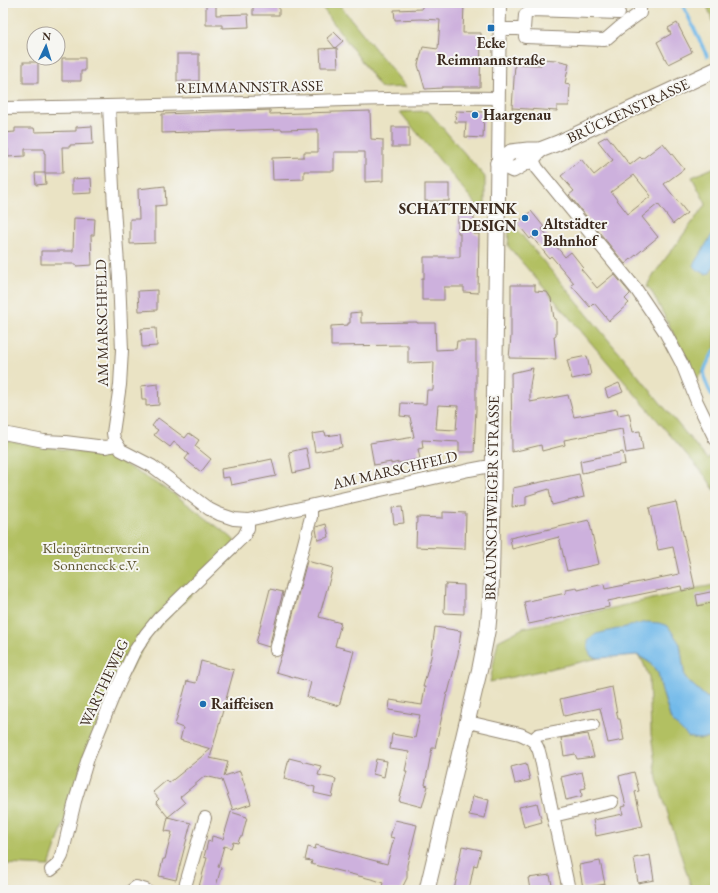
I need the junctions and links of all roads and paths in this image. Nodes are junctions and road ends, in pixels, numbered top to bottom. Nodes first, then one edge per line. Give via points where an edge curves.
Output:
1 (500, 3) edge
2 (640, 3) edge
3 (619, 8) edge
4 (619, 28) junction
5 (499, 29) junction
6 (524, 29) junction
7 (715, 70) edge
8 (498, 98) junction
9 (109, 106) junction
10 (3, 108) edge
11 (533, 153) junction
12 (498, 163) junction
13 (3, 433) edge
14 (715, 439) edge
15 (117, 445) junction
16 (493, 467) junction
17 (311, 506) junction
18 (248, 520) junction
19 (276, 650) dead end
20 (468, 722) junction
21 (593, 725) dead end
22 (532, 740) junction
23 (612, 802) dead end
24 (553, 816) junction
25 (205, 818) dead end
26 (50, 870) dead end
27 (132, 890) edge
28 (146, 890) edge
29 (184, 890) edge
30 (427, 890) edge
31 (568, 890) edge

1 - 5 street, BRAUNSCHWEIGER STRASSE
2 - 4 street via 640,14
3 - 4 street
3 - 6 street via 533,10 525,15
4 - 6 street via 605,40 524,37
5 - 6 street
5 - 8 street, BRAUNSCHWEIGER STRASSE
7 - 11 main road, BRÜCKENSTRASSE
8 - 9 street, REIMMANNSTRASSE
8 - 12 street, BRAUNSCHWEIGER STRASSE
9 - 10 street, REIMMANNSTRASSE
9 - 15 street, AM MARSCHFELD via 122,350 113,433
11 - 12 main road, BRÜCKENSTRASSE via 513,170
11 - 14 street via 537,168 636,290 665,332
12 - 16 main road, BRAUNSCHWEIGER STRASSE
13 - 15 street via 44,441 105,447
15 - 18 street, AM MARSCHFELD via 121,450 152,466 209,509 234,520
16 - 17 street, AM MARSCHFELD via 468,470
16 - 20 main road, BRAUNSCHWEIGER STRASSE via 489,614
17 - 18 street, AM MARSCHFELD
17 - 19 street via 311,517
18 - 26 street, WARTHEWEG via 244,536 159,618 134,652 88,758 62,856 57,865
20 - 22 street via 520,734
20 - 30 main road, BRAUNSCHWEIGER STRASSE
21 - 22 street via 538,735
22 - 24 street via 539,750
23 - 24 street
24 - 31 street
25 - 29 street
27 - 28 street via 136,887

